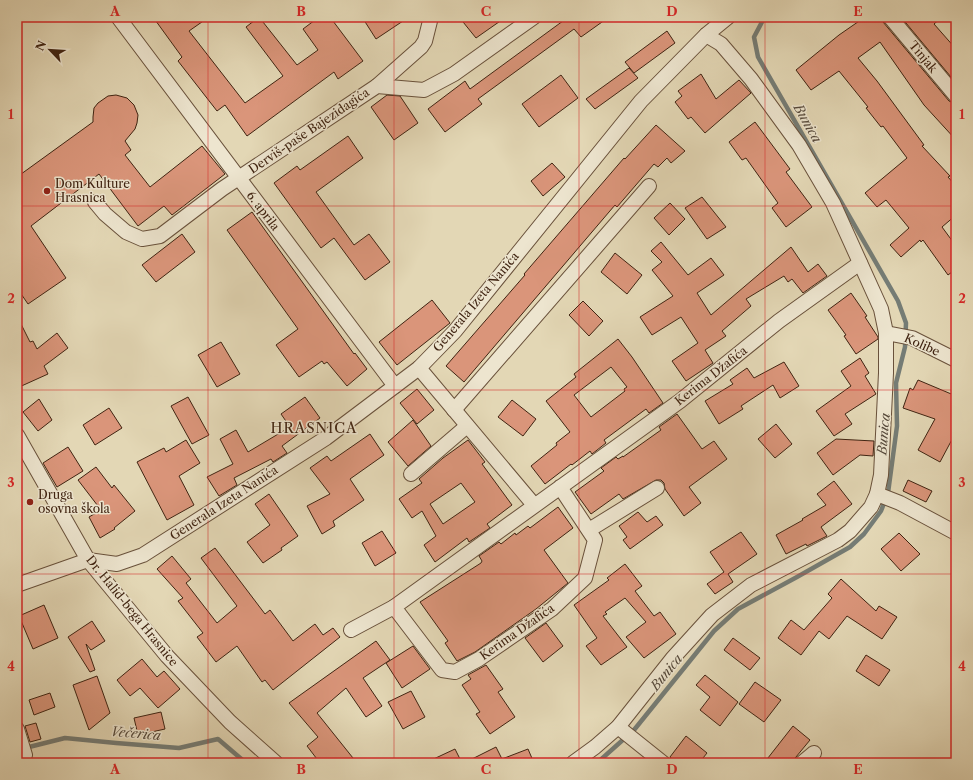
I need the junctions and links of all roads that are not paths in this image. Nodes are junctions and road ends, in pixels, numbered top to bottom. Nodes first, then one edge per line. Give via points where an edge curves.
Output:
1 (118, 17) edge
2 (431, 17) edge
3 (534, 17) edge
4 (728, 17) edge
5 (890, 17) edge
6 (706, 35) junction
7 (377, 86) junction
8 (956, 96) edge
9 (238, 178) junction
10 (649, 186) dead end
11 (95, 202) dead end
12 (860, 263) junction
13 (899, 335) junction
14 (956, 360) edge
15 (419, 368) junction
16 (395, 386) junction
17 (454, 410) junction
18 (467, 426) junction
19 (17, 435) edge
20 (411, 474) dead end
21 (560, 487) junction
22 (658, 488) dead end
23 (884, 497) junction
24 (534, 505) junction
25 (589, 530) junction
26 (956, 533) edge
27 (88, 560) junction
28 (17, 585) edge
29 (394, 607) junction
30 (351, 630) dead end
31 (621, 729) junction
32 (18, 734) edge
33 (814, 753) dead end
34 (21, 758) edge
35 (276, 763) edge
36 (573, 763) edge
37 (662, 763) edge
38 (802, 763) edge

1 - 9 street, 6. aprila
2 - 7 street via 425,41
3 - 7 street, Derviš-paše Bajezidagića via 454,74 424,90
4 - 6 street, Generala Izeta Nanića
5 - 8 street, Tinjak
6 - 12 street via 721,44 751,79 800,145 833,203
6 - 15 street, Generala Izeta Nanića via 641,102 455,331
7 - 9 street, Derviš-paše Bajezidagića
9 - 11 street, Derviš-paše Bajezidagića via 160,236 142,239 126,232
9 - 16 street, 6. aprila
10 - 17 street
12 - 13 street via 881,309
12 - 21 street, Kerima Džafića via 778,321 680,401
13 - 14 street, Kolibe
13 - 23 street via 886,373 881,475
15 - 16 street, Generala Izeta Nanića
15 - 17 street
16 - 27 street, Generala Izeta Nanića via 326,438 143,555 117,564
17 - 18 street
18 - 20 street
18 - 24 street
19 - 27 street, Dr. Halid-bega Hrasnice
21 - 24 street, Kerima Džafića
21 - 25 street, Kerima Džafića
22 - 25 street
23 - 26 street
23 - 31 street via 838,540 751,585 712,615 672,659
24 - 29 street, Kerima Džafića
25 - 29 street, Kerima Džafića via 595,540 585,578 552,609 479,660 455,672 442,670
27 - 28 street
27 - 35 street, Dr. Halid-bega Hrasnice via 167,656 230,722
29 - 30 street, Kerima Džafića
31 - 36 street
31 - 37 street
32 - 34 street
33 - 38 street

